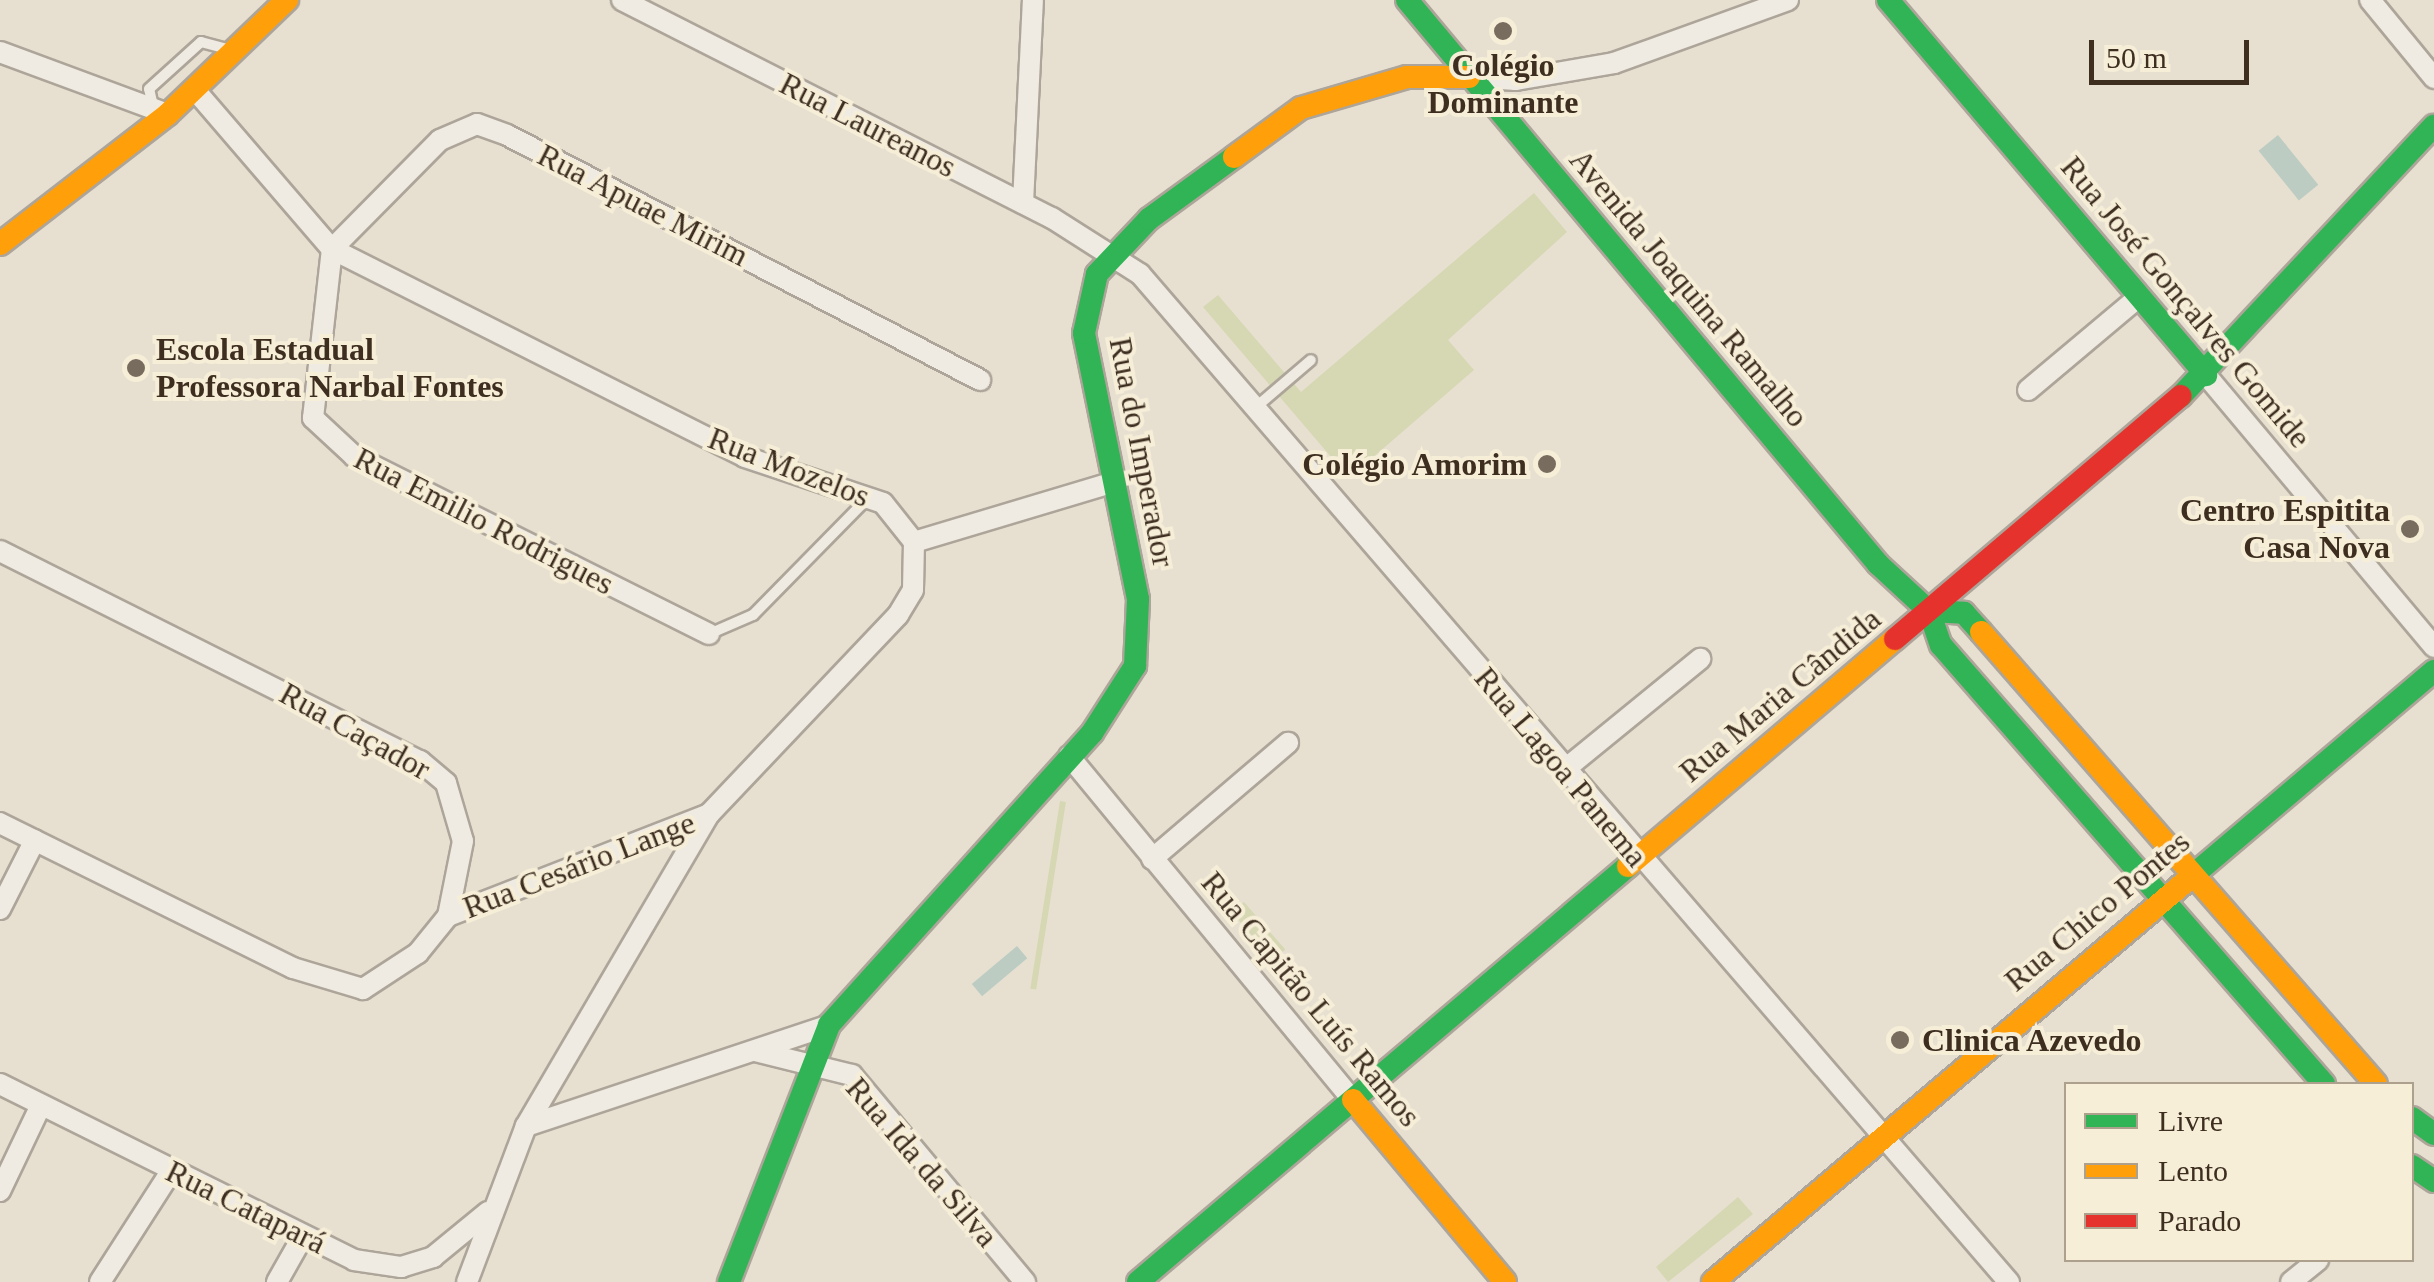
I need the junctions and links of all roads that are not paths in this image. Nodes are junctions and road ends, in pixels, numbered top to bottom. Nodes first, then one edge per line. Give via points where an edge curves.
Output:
1 (287, 0) edge
2 (622, 0) edge
3 (1033, 0) edge
4 (1406, 0) edge
5 (1788, 0) edge
6 (1888, 0) edge
7 (2370, 0) edge
8 (0, 52) edge
9 (236, 52) junction
10 (1469, 77) junction
11 (2434, 78) edge
12 (195, 90) junction
13 (160, 111) junction
14 (2434, 126) edge
15 (1023, 203) junction
16 (0, 244) edge
17 (332, 249) junction
18 (1112, 254) junction
19 (2140, 296) junction
20 (1311, 360) dead end
21 (2206, 375) junction
22 (980, 380) dead end
23 (2028, 390) dead end
24 (1256, 406) junction
25 (1114, 482) junction
26 (869, 496) junction
27 (914, 542) junction
28 (0, 551) edge
29 (1928, 611) junction
30 (709, 634) joint
31 (2434, 647) edge
32 (1700, 659) dead end
33 (2434, 670) edge
34 (1288, 742) dead end
35 (1069, 756) junction
36 (1564, 770) junction
37 (709, 814) junction
38 (0, 823) edge
39 (35, 840) junction
40 (1638, 858) junction
41 (1152, 859) junction
42 (2193, 872) junction
43 (2163, 898) junction
44 (0, 909) edge
45 (448, 916) junction
46 (828, 1026) junction
47 (754, 1051) junction
48 (810, 1058) junction
49 (2322, 1082) edge
50 (2374, 1082) edge
51 (0, 1084) edge
52 (1353, 1100) junction
53 (41, 1105) junction
54 (526, 1126) junction
55 (1883, 1138) junction
56 (172, 1170) junction
57 (0, 1190) edge
58 (490, 1211) junction
59 (303, 1236) junction
60 (2316, 1262) edge
61 (100, 1282) edge
62 (277, 1282) edge
63 (467, 1282) edge
64 (729, 1282) edge
65 (1024, 1282) edge
66 (1138, 1282) edge
67 (1505, 1282) edge
68 (1713, 1282) edge
69 (2010, 1282) edge
70 (2291, 1282) edge

1 - 9 main road
2 - 15 street, Rua Laureanos
3 - 15 street
4 - 10 main road, Avenida Joaquina Ramalho
5 - 10 street, Rua do Imperador via 1614,63 1516,80
6 - 19 main road, Rua José Gonçalves Gomide
7 - 11 street
8 - 13 street
9 - 12 main road
9 - 13 lane via 201,42 149,89
10 - 18 main road, Rua do Imperador via 1407,77 1301,108 1237,148
10 - 29 main road, Avenida Joaquina Ramalho via 1878,564
12 - 13 main road
12 - 17 street, Rua Mozelos
13 - 16 main road
14 - 21 main road, Rua Maria Cândida
15 - 18 street, Rua Laureanos
17 - 22 street, Rua Apuae Mirim via 440,140 477,124
17 - 26 street, Rua Mozelos via 745,457
17 - 30 street, Rua Emilio Rodrigues via 311,391 327,438
18 - 24 street, Rua Lagoa Panema via 1158,292
18 - 25 main road, Rua do Imperador via 1090,286 1084,333
19 - 21 main road, Rua José Gonçalves Gomide
19 - 23 street
20 - 24 lane
21 - 29 main road, Rua Maria Cândida
21 - 31 street, Rua José Gonçalves Gomide
24 - 36 street, Rua Lagoa Panema
25 - 27 street
25 - 35 main road, Rua do Imperador via 1138,599 1135,666
26 - 27 street, Rua Mozelos
26 - 30 lane via 753,615
27 - 37 street via 913,590 898,614
28 - 45 street, Rua Caçador via 420,761 460,811 460,876
29 - 40 main road, Rua Maria Cândida
29 - 42 main road, Avenida Joaquina Ramalho via 1964,613
29 - 43 main road, Avenida Joaquina Ramalho via 1941,645
32 - 36 street
33 - 42 main road, Rua Chico Pontes
34 - 41 street
35 - 41 street, Rua Capitão Luís Ramos
35 - 46 main road, Rua do Imperador
36 - 40 street, Rua Lagoa Panema
37 - 45 street, Rua Cesário Lange
37 - 54 street
38 - 39 street
39 - 44 street
39 - 45 street via 337,987 388,977
40 - 52 main road, Rua Maria Cândida
40 - 55 street, Rua Lagoa Panema
41 - 52 street, Rua Capitão Luís Ramos
42 - 43 main road, Rua Chico Pontes
42 - 50 main road, Avenida Joaquina Ramalho
43 - 49 main road, Avenida Joaquina Ramalho
43 - 55 main road, Rua Chico Pontes
46 - 47 street
46 - 48 main road, Rua do Imperador
47 - 48 street, Rua Ida da Silva
47 - 54 street
48 - 64 main road, Rua do Imperador
48 - 65 street, Rua Ida da Silva via 852,1076
51 - 53 street, Rua Catapará
52 - 66 main road, Rua Maria Cândida
52 - 67 main road, Rua Capitão Luís Ramos
53 - 56 street, Rua Catapará
53 - 57 street
54 - 58 street
55 - 68 main road, Rua Chico Pontes
55 - 69 street, Rua Lagoa Panema
56 - 59 street, Rua Catapará
56 - 61 street
58 - 59 street, Rua Catapará via 432,1258 401,1268 354,1260
58 - 63 street
59 - 62 street
60 - 70 street

